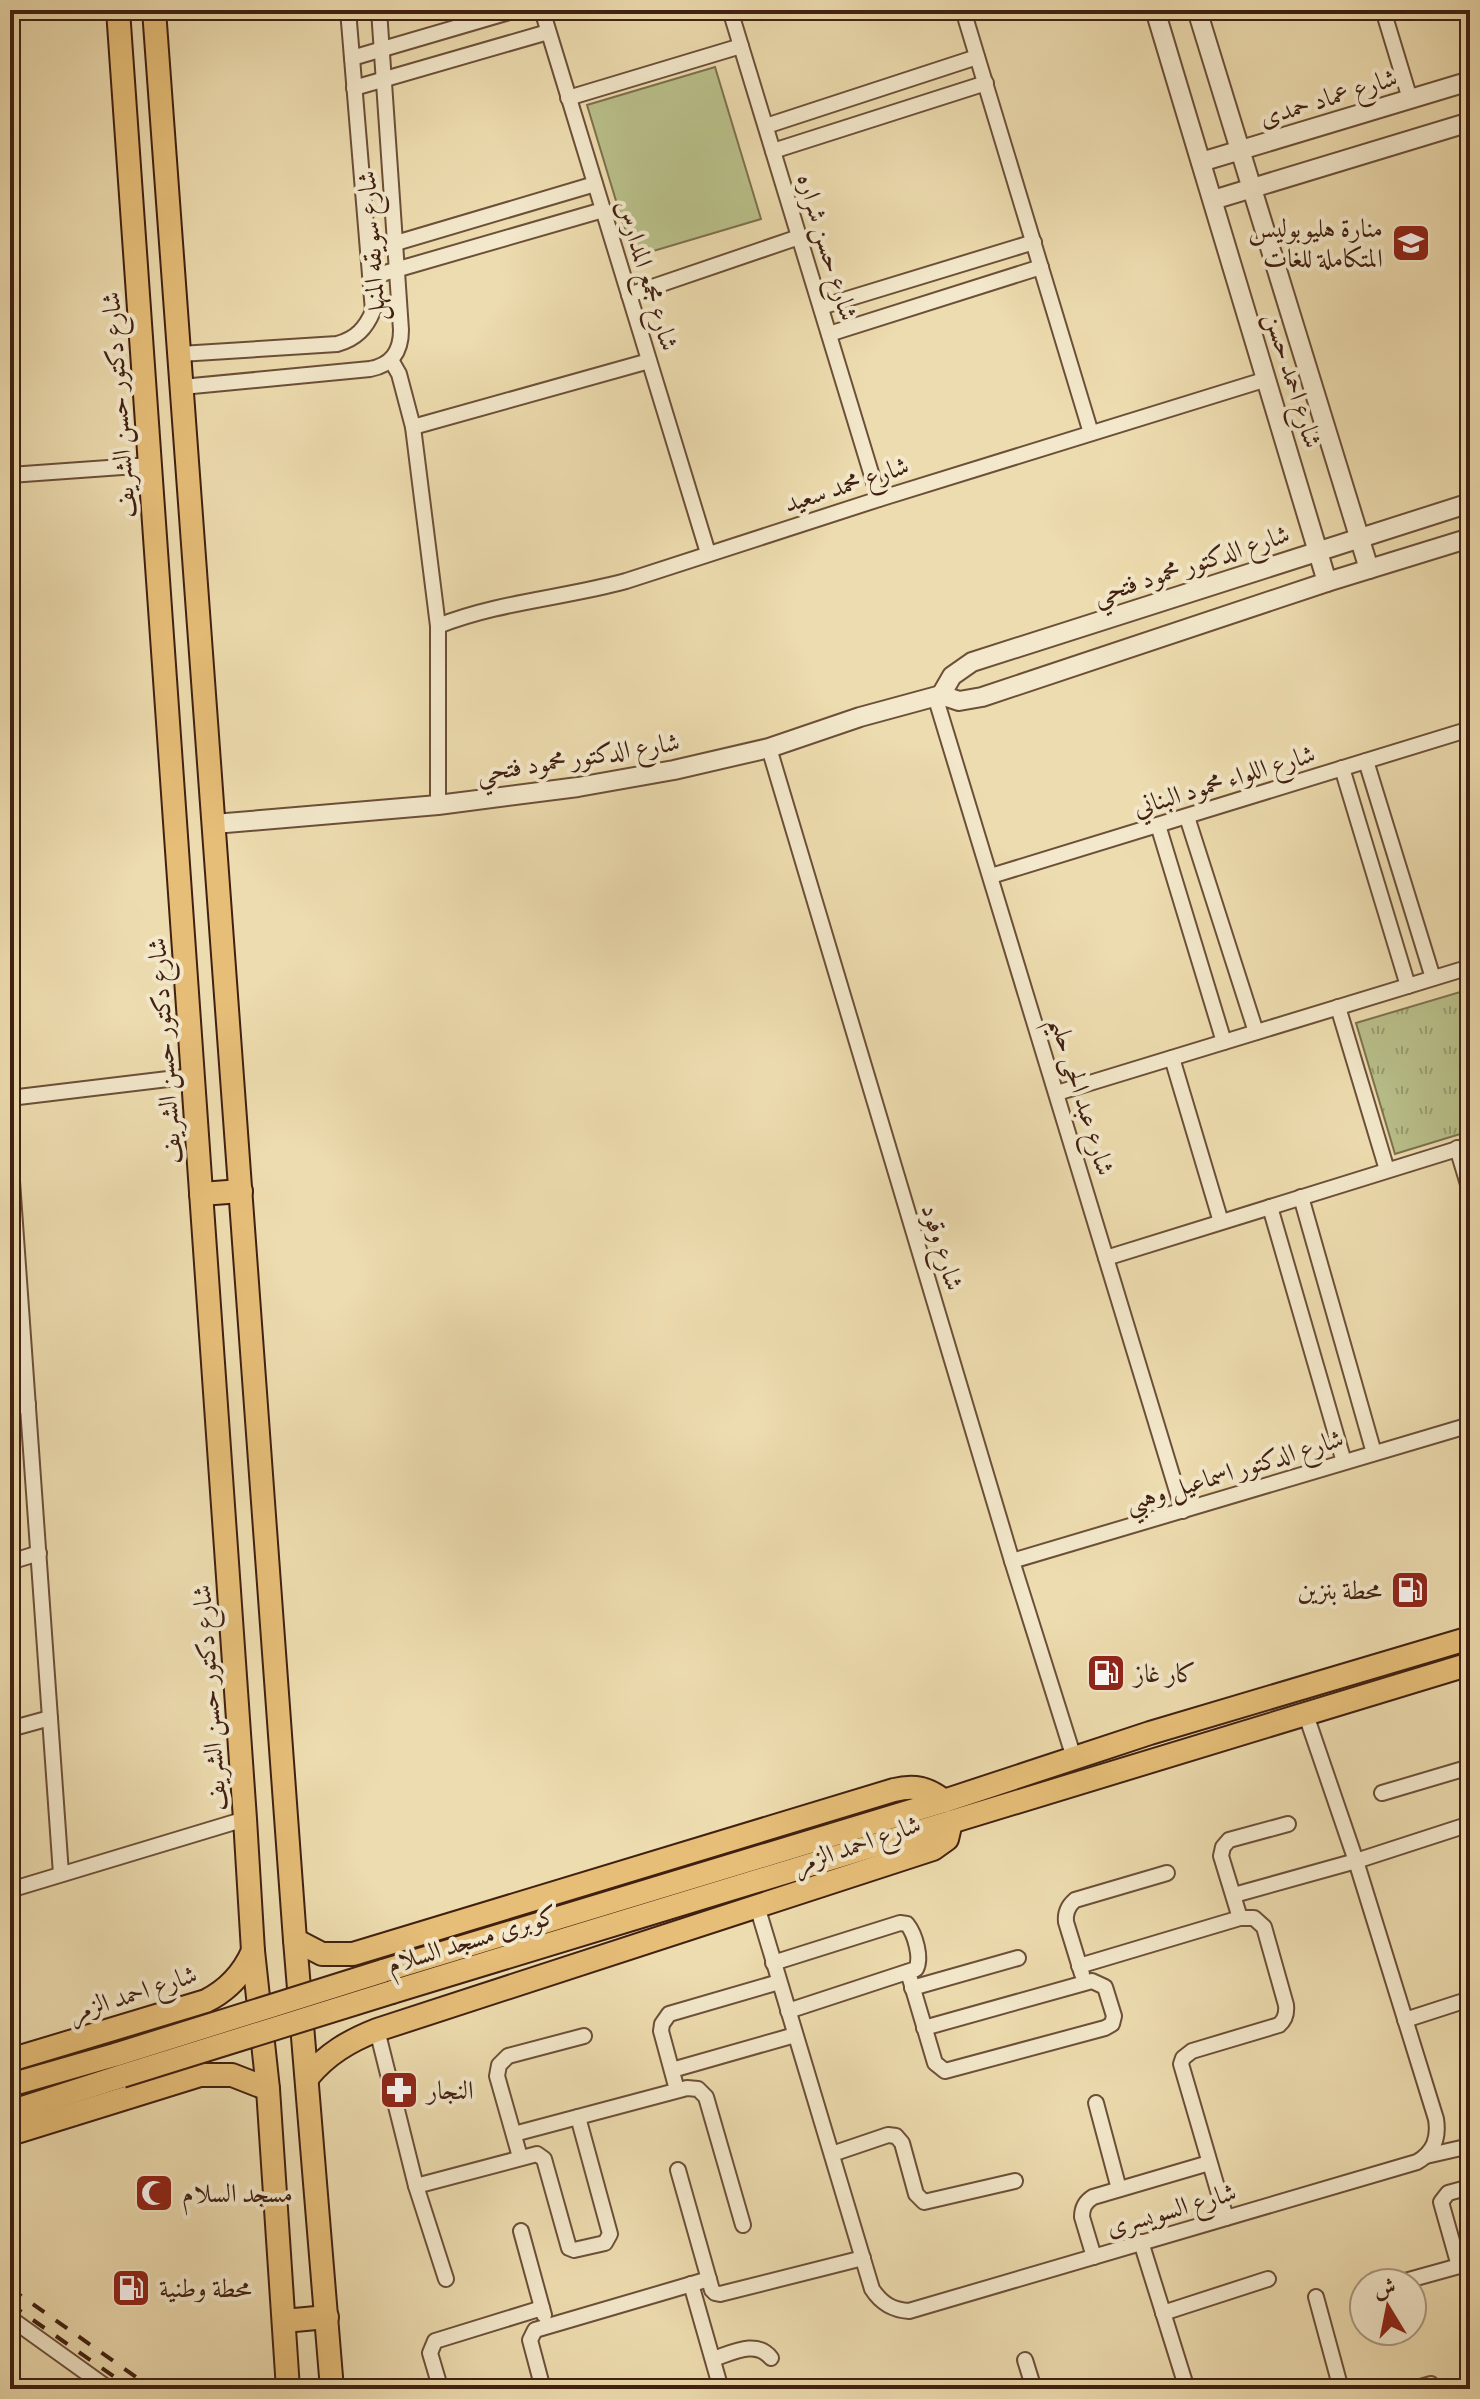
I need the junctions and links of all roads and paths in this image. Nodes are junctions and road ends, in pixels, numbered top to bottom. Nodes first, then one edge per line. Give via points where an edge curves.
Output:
1 (118, 10) edge
2 (154, 10) edge
3 (348, 10) edge
4 (379, 10) edge
5 (516, 10) edge
6 (542, 10) edge
7 (730, 10) edge
8 (963, 10) edge
9 (1155, 10) edge
10 (1197, 10) edge
11 (1383, 10) edge
12 (548, 32) junction
13 (741, 46) junction
14 (383, 49) junction
15 (977, 57) junction
16 (352, 58) junction
17 (385, 79) junction
18 (1470, 81) edge
19 (986, 83) junction
20 (354, 88) junction
21 (568, 98) junction
22 (1410, 99) junction
23 (1470, 122) edge
24 (766, 126) junction
25 (1241, 150) junction
26 (773, 151) junction
27 (1201, 162) junction
28 (595, 184) junction
29 (1252, 188) junction
30 (1213, 200) junction
31 (603, 210) junction
32 (799, 237) junction
33 (1034, 242) junction
34 (395, 243) junction
35 (369, 251) junction
36 (1041, 267) junction
37 (396, 270) junction
38 (371, 277) junction
39 (629, 295) junction
40 (821, 307) junction
41 (829, 334) junction
42 (180, 354) junction
43 (391, 360) junction
44 (649, 361) junction
45 (1267, 379) junction
46 (182, 387) junction
47 (413, 427) junction
48 (1091, 433) junction
49 (150, 465) junction
50 (10, 475) edge
51 (879, 499) junction
52 (1470, 503) edge
53 (1359, 537) junction
54 (1470, 538) edge
55 (1318, 550) junction
56 (708, 553) junction
57 (1369, 569) junction
58 (1327, 582) junction
59 (438, 626) junction
60 (938, 695) junction
61 (1470, 729) edge
62 (769, 748) junction
63 (1366, 761) junction
64 (1342, 768) junction
65 (438, 805) junction
66 (1187, 817) junction
67 (214, 824) junction
68 (1158, 825) junction
69 (991, 876) junction
70 (224, 964) junction
71 (186, 967) junction
72 (1470, 967) edge
73 (1433, 978) junction
74 (1408, 986) junction
75 (1338, 1007) junction
76 (1256, 1032) junction
77 (1224, 1042) junction
78 (1172, 1058) junction
79 (193, 1076) junction
80 (1057, 1093) junction
81 (10, 1098) edge
82 (1464, 1146) edge
83 (10, 1153) edge
84 (1387, 1170) junction
85 (241, 1191) junction
86 (1470, 1191) edge
87 (201, 1194) junction
88 (1301, 1197) junction
89 (1270, 1207) junction
90 (1221, 1222) junction
91 (1106, 1258) junction
92 (28, 1404) junction
93 (10, 1409) edge
94 (1470, 1425) edge
95 (1374, 1453) junction
96 (1344, 1462) junction
97 (1183, 1511) junction
98 (39, 1553) junction
99 (1012, 1561) junction
100 (10, 1562) edge
101 (1470, 1621) edge
102 (1459, 1641) edge
103 (1470, 1664) edge
104 (1470, 1680) edge
105 (1338, 1705) junction
106 (1306, 1715) junction
107 (50, 1718) junction
108 (10, 1729) edge
109 (1074, 1758) junction
110 (1470, 1767) edge
111 (1382, 1793) dead end
112 (948, 1812) junction
113 (245, 1819) junction
114 (1288, 1824) dead end
115 (1470, 1824) edge
116 (1356, 1861) junction
117 (1167, 1873) dead end
118 (61, 1874) junction
119 (10, 1890) edge
120 (1234, 1895) junction
121 (757, 1906) junction
122 (1240, 1918) junction
123 (295, 1940) junction
124 (369, 1949) junction
125 (253, 1951) junction
126 (1018, 1958) dead end
127 (773, 1963) junction
128 (1079, 1966) junction
129 (908, 1972) junction
130 (779, 1982) junction
131 (1085, 1983) junction
132 (912, 1988) junction
133 (1470, 1999) edge
134 (195, 2005) junction
135 (788, 2011) junction
136 (1405, 2020) junction
137 (924, 2028) junction
138 (377, 2030) junction
139 (795, 2035) junction
140 (584, 2036) dead end
141 (10, 2060) edge
142 (672, 2070) junction
143 (200, 2075) junction
144 (308, 2077) junction
145 (10, 2085) edge
146 (268, 2089) junction
147 (677, 2090) junction
148 (1096, 2103) dead end
149 (10, 2112) edge
150 (578, 2117) junction
151 (10, 2134) edge
152 (514, 2134) junction
153 (1470, 2146) edge
154 (832, 2154) junction
155 (1426, 2156) junction
156 (520, 2157) junction
157 (1209, 2163) junction
158 (678, 2170) dead end
159 (1015, 2181) dead end
160 (416, 2186) junction
161 (1470, 2187) edge
162 (1119, 2189) junction
163 (1226, 2218) junction
164 (743, 2225) dead end
165 (521, 2231) dead end
166 (1141, 2242) junction
167 (1094, 2257) junction
168 (863, 2258) junction
169 (1464, 2264) edge
170 (1428, 2274) edge
171 (446, 2279) dead end
172 (709, 2279) junction
173 (1268, 2279) dead end
174 (691, 2284) junction
175 (1316, 2297) dead end
176 (542, 2308) junction
177 (1163, 2313) junction
178 (327, 2317) junction
179 (10, 2318) edge
180 (284, 2321) junction
181 (547, 2325) junction
182 (771, 2358) dead end
183 (713, 2359) junction
184 (1025, 2360) dead end
185 (438, 2380) dead end
186 (1431, 2384) dead end
187 (109, 2389) edge
188 (288, 2389) edge
189 (332, 2389) edge
190 (543, 2389) edge
191 (721, 2389) edge
192 (1034, 2389) edge
193 (1187, 2389) edge
194 (1341, 2389) edge
195 (1414, 2389) edge

1 - 49 main road, شارع دكتور حسن الشريف
2 - 42 main road
3 - 16 street, شارع سويقه المنهل
4 - 14 street, شارع سويقه المنهل
5 - 14 street
6 - 12 street, شارع مجمع المدارس
7 - 13 street, شارع حسن شراره
8 - 15 street
9 - 27 street, شارع احمد حسن
10 - 25 street, شارع احمد حسن
11 - 22 street
12 - 17 street
12 - 21 street, شارع مجمع المدارس
13 - 21 street
13 - 24 street, شارع حسن شراره
14 - 16 street
14 - 17 street, شارع سويقه المنهل
15 - 19 street
15 - 24 street
16 - 20 street, شارع سويقه المنهل
17 - 20 street
17 - 34 street, شارع سويقه المنهل
18 - 22 street, شارع عماد حمدى
19 - 26 street
19 - 33 street
20 - 35 street, شارع سويقه المنهل
21 - 28 street, شارع مجمع المدارس
22 - 25 street, شارع عماد حمدى
23 - 29 street
24 - 26 street, شارع حسن شراره
25 - 27 street, شارع عماد حمدى
25 - 29 street, شارع احمد حسن
26 - 32 street, شارع حسن شراره
27 - 30 street, شارع احمد حسن
28 - 31 street, شارع مجمع المدارس
28 - 34 street
29 - 30 street
29 - 53 street, شارع احمد حسن
30 - 45 street, شارع احمد حسن
31 - 37 street
31 - 39 street, شارع مجمع المدارس
32 - 39 street
32 - 40 street, شارع حسن شراره
33 - 36 street
33 - 40 street
34 - 35 street
34 - 37 street, شارع سويقه المنهل
35 - 38 street, شارع سويقه المنهل
36 - 41 street
36 - 48 street
37 - 38 street
37 - 43 street, شارع سويقه المنهل via 401,337
38 - 42 street, شارع سويقه المنهل via 373,311 359,333 345,342
39 - 44 street, شارع مجمع المدارس
40 - 41 street, شارع حسن شراره
41 - 51 street, شارع حسن شراره
42 - 46 main road
43 - 46 street via 370,369
43 - 47 street
44 - 47 street
44 - 56 street, شارع مجمع المدارس
45 - 48 street, شارع محمد سعيد
45 - 55 street, شارع احمد حسن
46 - 67 main road
47 - 59 street
48 - 51 street, شارع محمد سعيد
49 - 50 street
49 - 71 main road, شارع دكتور حسن الشريف
51 - 56 street, شارع محمد سعيد
52 - 53 street, شارع الدكتور محمود فتحي
53 - 55 street, شارع الدكتور محمود فتحي
53 - 57 street, شارع احمد حسن
54 - 57 street, شارع الدكتور محمود فتحي
55 - 58 street, شارع احمد حسن
55 - 60 street, شارع الدكتور محمود فتحي via 972,662
56 - 59 street, شارع محمد سعيد via 587,591 476,612
57 - 58 street, شارع الدكتور محمود فتحي
58 - 60 street, شارع الدكتور محمود فتحي via 982,697 959,701
59 - 65 street
60 - 62 street, شارع الدكتور محمود فتحي
60 - 69 street, شارع عبد الحى حليم
61 - 63 street, شارع اللواء محمود البناني
62 - 65 street, شارع الدكتور محمود فتحي via 626,779
62 - 99 street, شارع وقود
63 - 64 street, شارع اللواء محمود البناني
63 - 73 street
64 - 66 street, شارع اللواء محمود البناني
64 - 74 street
65 - 67 street, شارع الدكتور محمود فتحي
66 - 68 street, شارع اللواء محمود البناني
66 - 76 street
67 - 70 main road
68 - 69 street, شارع اللواء محمود البناني
68 - 77 street
69 - 80 street, شارع عبد الحى حليم
70 - 71 main road
70 - 85 main road
71 - 79 main road, شارع دكتور حسن الشريف
72 - 73 street
73 - 74 street
74 - 75 street
75 - 76 street
75 - 84 street
76 - 77 street
77 - 78 street
78 - 80 street
78 - 90 street
79 - 81 street
79 - 87 main road, شارع دكتور حسن الشريف
80 - 91 street, شارع عبد الحى حليم
82 - 84 street
82 - 86 street
83 - 92 street
84 - 88 street
85 - 87 main road
85 - 123 main road
87 - 113 main road, شارع دكتور حسن الشريف
88 - 89 street
88 - 95 street
89 - 90 street
89 - 96 street
90 - 91 street
91 - 97 street, شارع عبد الحى حليم
92 - 93 street
92 - 98 street
94 - 95 street, شارع الدكتور اسماعيل وهبي
95 - 96 street, شارع الدكتور اسماعيل وهبي
96 - 97 street, شارع الدكتور اسماعيل وهبي
97 - 99 street, شارع الدكتور اسماعيل وهبي
98 - 100 street
98 - 107 street
99 - 109 street, شارع وقود
101 - 102 main road, شارع احمد الزمر via 1461,1628
102 - 109 main road, شارع احمد الزمر
103 - 105 main road
104 - 105 main road, شارع احمد الزمر via 1359,1710
105 - 106 main road, شارع احمد الزمر
106 - 112 main road, شارع احمد الزمر
106 - 116 street
107 - 108 street
107 - 118 street
109 - 112 main road, شارع احمد الزمر
110 - 111 street
112 - 121 main road, شارع احمد الزمر via 947,1839 933,1849
112 - 124 main road, شارع احمد الزمر via 933,1792 907,1787
112 - 145 main road, كوبرى مسجد السلام, bridge via 383,1971
112 - 149 main road, كوبرى مسجد السلام, bridge
113 - 118 street
113 - 125 main road, شارع دكتور حسن الشريف
114 - 120 street via 1225,1843 1221,1856
115 - 116 street
116 - 120 street
116 - 136 street
117 - 128 street via 1070,1904 1066,1922
118 - 119 street
120 - 122 street
121 - 127 street, شارع السويسرى
121 - 138 main road, شارع احمد الزمر
122 - 128 street
122 - 157 street via 1254,1918 1264,1927 1287,2011 1279,2025 1183,2058
123 - 124 main road, شارع احمد الزمر via 332,1956
123 - 144 main road
124 - 138 main road via 354,1986 358,2006
125 - 134 main road, شارع احمد الزمر via 226,1989
125 - 146 main road, شارع دكتور حسن الشريف
126 - 132 street
127 - 129 street via 904,1922 910,1926 919,1961
127 - 130 street, شارع السويسرى
128 - 131 street
129 - 132 street
129 - 135 street
130 - 135 street, شارع السويسرى
130 - 142 street via 669,2014 661,2031
131 - 137 street
131 - 137 street via 1105,1987 1114,2016 1109,2027 949,2071 935,2063
132 - 137 street
133 - 136 street
134 - 141 main road, شارع احمد الزمر
134 - 143 main road via 213,2022 218,2038 216,2055
135 - 139 street, شارع السويسرى
136 - 155 street via 1438,2129
138 - 144 main road, شارع احمد الزمر via 330,2054
138 - 160 street
139 - 142 street
139 - 154 street, شارع السويسرى
140 - 152 street via 508,2056 499,2065 497,2076
142 - 147 street
143 - 146 main road via 232,2075
143 - 151 main road
144 - 178 main road
146 - 180 main road, شارع دكتور حسن الشريف
147 - 150 street
147 - 164 street via 698,2089 706,2097
148 - 162 street
150 - 152 street
150 - 156 street via 610,2234 607,2241 569,2248 544,2159 537,2154
152 - 156 street
153 - 155 street, شارع السويسرى
154 - 159 street via 896,2136 916,2194 924,2202
154 - 168 street, شارع السويسرى
155 - 163 street, شارع السويسرى
156 - 160 street
157 - 162 street
157 - 163 street
158 - 172 street
160 - 171 street
161 - 169 street via 1448,2193 1441,2202
162 - 167 street via 1084,2205 1082,2217
163 - 166 street, شارع السويسرى
165 - 176 street
166 - 167 street, شارع السويسرى
166 - 177 street
167 - 168 street, شارع السويسرى via 909,2311 891,2307 877,2296
168 - 172 street via 720,2294 713,2292
169 - 170 street
172 - 174 street
173 - 177 street
174 - 181 street
174 - 183 street
175 - 194 street
176 - 181 street
176 - 185 street via 435,2341 430,2353
177 - 193 street
178 - 180 main road
178 - 189 main road
179 - 187 street
180 - 188 main road, شارع دكتور حسن الشريف
181 - 190 street via 531,2336
182 - 183 street via 751,2347
183 - 191 street
184 - 192 street
186 - 195 street

